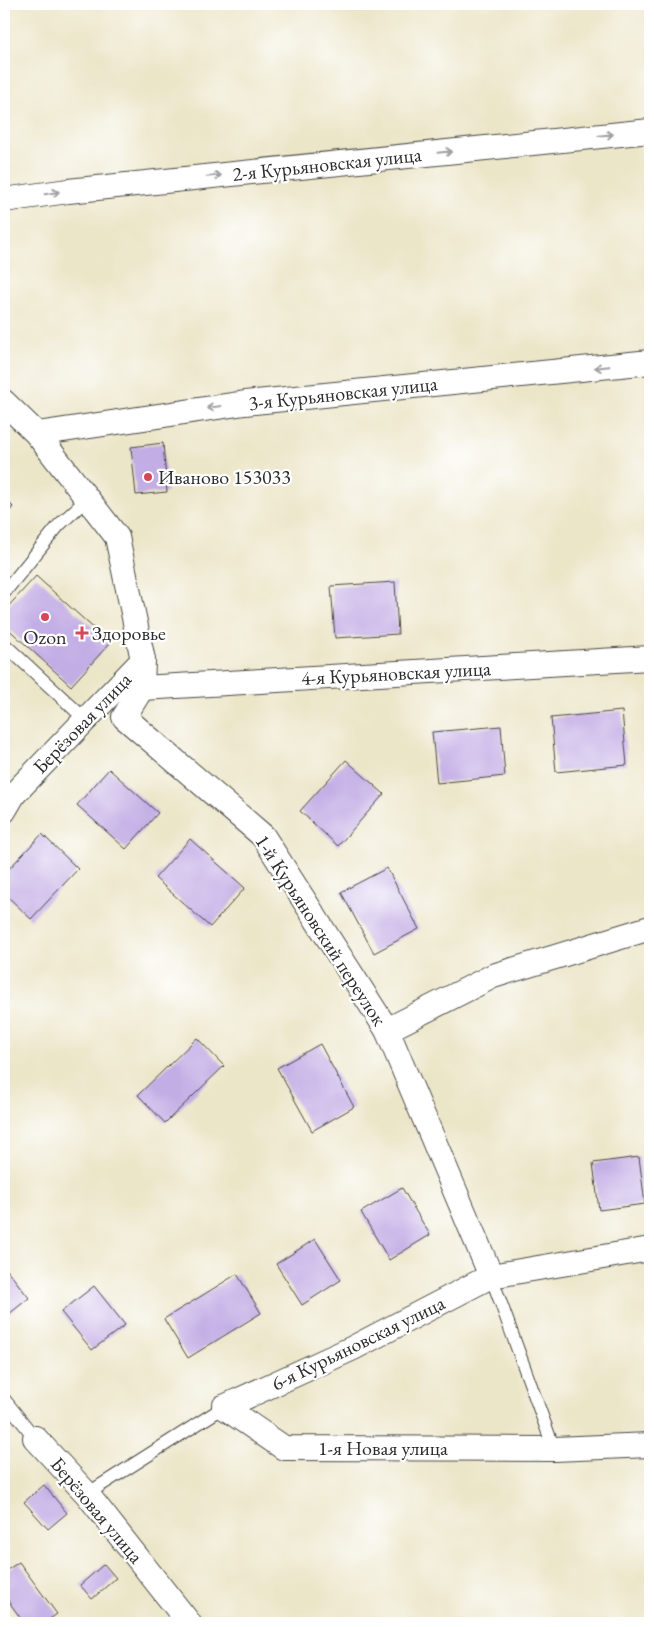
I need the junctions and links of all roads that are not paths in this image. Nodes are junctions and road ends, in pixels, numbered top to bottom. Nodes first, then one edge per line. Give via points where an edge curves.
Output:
1 (650, 131) edge
2 (4, 200) edge
3 (650, 362) edge
4 (4, 402) edge
5 (37, 434) junction
6 (87, 499) junction
7 (4, 593) edge
8 (4, 644) edge
9 (650, 658) edge
10 (143, 660) junction
11 (142, 688) junction
12 (86, 720) junction
13 (4, 811) edge
14 (650, 928) edge
15 (387, 1030) junction
16 (650, 1249) edge
17 (491, 1276) junction
18 (4, 1399) edge
19 (224, 1407) junction
20 (35, 1438) joint
21 (650, 1445) edge
22 (554, 1449) junction
23 (87, 1494) junction
24 (189, 1623) edge

2 -> 1 street, 2-я Курьяновская улица
3 -> 5 street, 3-я Курьяновская улица via 245,403
4 - 5 street, 1-й Курьяновский переулок
5 - 6 street, 1-й Курьяновский переулок
6 - 7 lane via 59,525
6 - 10 street, 1-й Курьяновский переулок via 117,537
8 - 12 lane
9 - 11 street, 4-я Курьяновская улица
10 - 11 street, 1-й Курьяновский переулок
10 - 12 street, Берёзовая улица
11 - 15 street, 1-й Курьяновский переулок via 124,717 263,836
12 - 13 street, Берёзовая улица via 14,794
14 - 15 street via 494,976
15 - 17 street, 1-й Курьяновский переулок
16 - 17 street, 6-я Курьяновская улица
17 - 19 street, 6-я Курьяновская улица via 354,1348
17 - 22 lane
18 - 20 lane, Берёзовая улица
19 - 22 street, 1-я Новая улица via 284,1448
19 - 23 lane, 6-я Курьяновская улица
20 - 23 street, Берёзовая улица
21 - 22 street, 1-я Новая улица
23 - 24 street, Берёзовая улица

